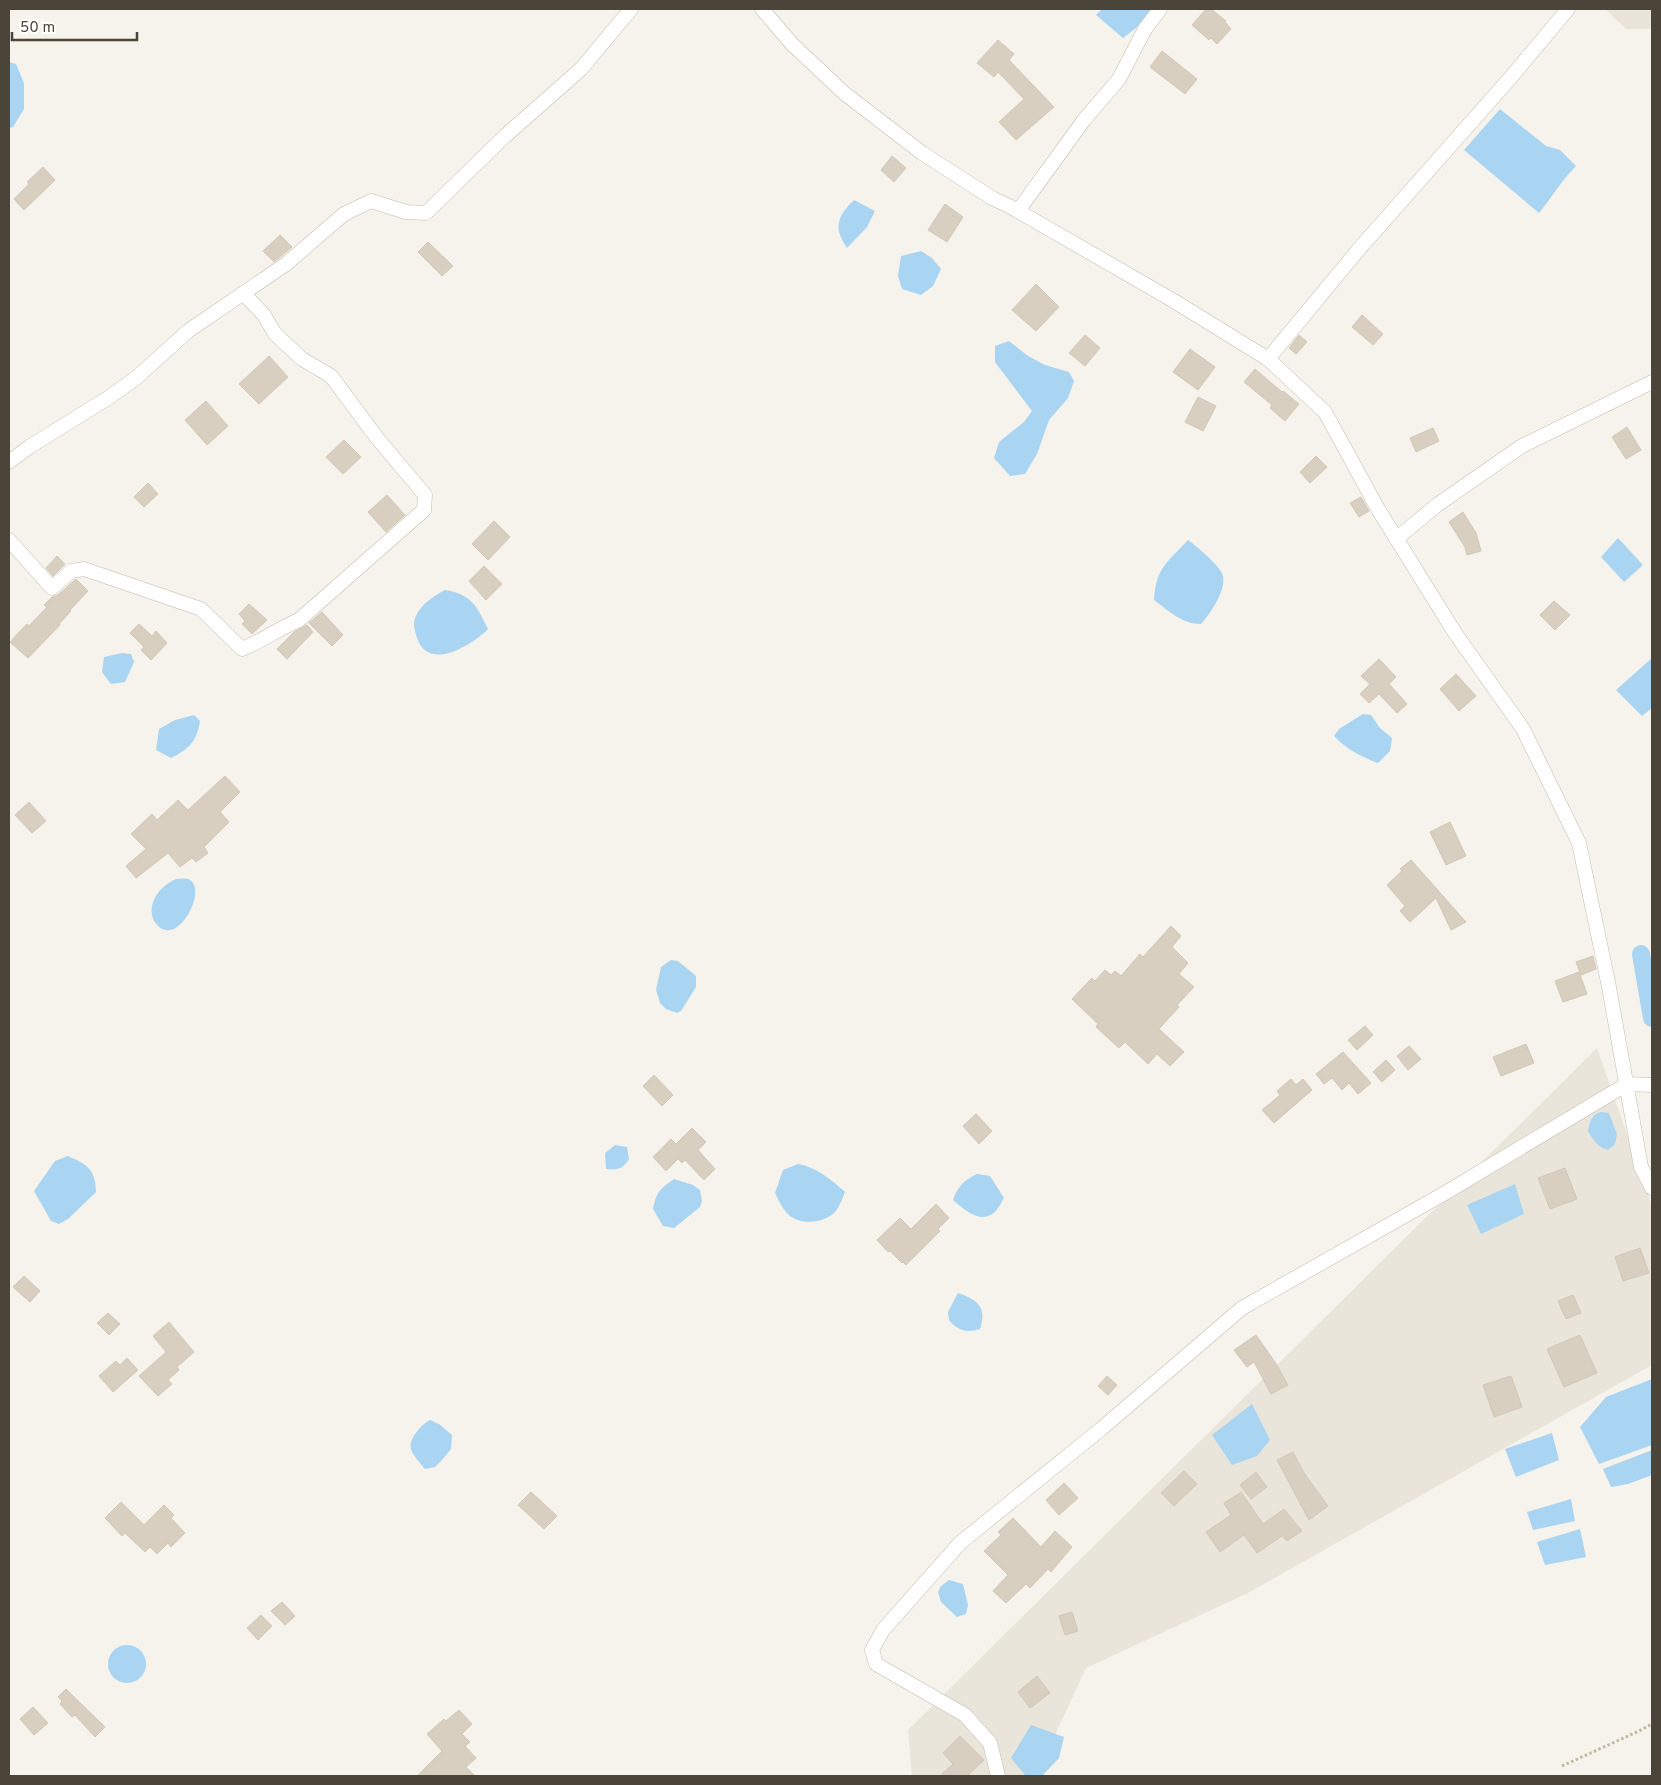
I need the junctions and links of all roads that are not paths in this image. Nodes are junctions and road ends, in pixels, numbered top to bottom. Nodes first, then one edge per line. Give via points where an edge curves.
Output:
1 (631, 9) edge
2 (762, 9) edge
3 (1160, 9) edge
4 (1568, 9) edge
5 (1018, 211) junction
6 (243, 294) junction
7 (1268, 359) junction
8 (1652, 382) edge
9 (9, 462) edge
10 (1400, 535) junction
11 (9, 540) edge
12 (1627, 1084) junction
13 (1652, 1085) edge
14 (1652, 1188) edge
15 (998, 1776) edge

1 - 6 street via 581,69 505,136 426,213 406,212 370,201 344,214 286,264
2 - 5 street via 792,44 844,94 922,153
3 - 5 street via 1145,29 1120,80 1084,120
4 - 7 street
5 - 7 street
6 - 9 street via 188,331 136,378
6 - 11 street via 264,315 275,334 302,359 331,376 377,438 425,494 424,510 298,620 242,649 201,609 84,569 71,571 52,588
7 - 10 street via 1325,412 1378,509
8 - 10 street via 1522,446
10 - 12 street via 1455,633 1523,730 1578,843 1610,987
12 - 13 street
12 - 14 street via 1641,1167
12 - 15 street via 1445,1193 1242,1308 1101,1429 960,1542 883,1630 872,1650 876,1664 965,1715 990,1743

